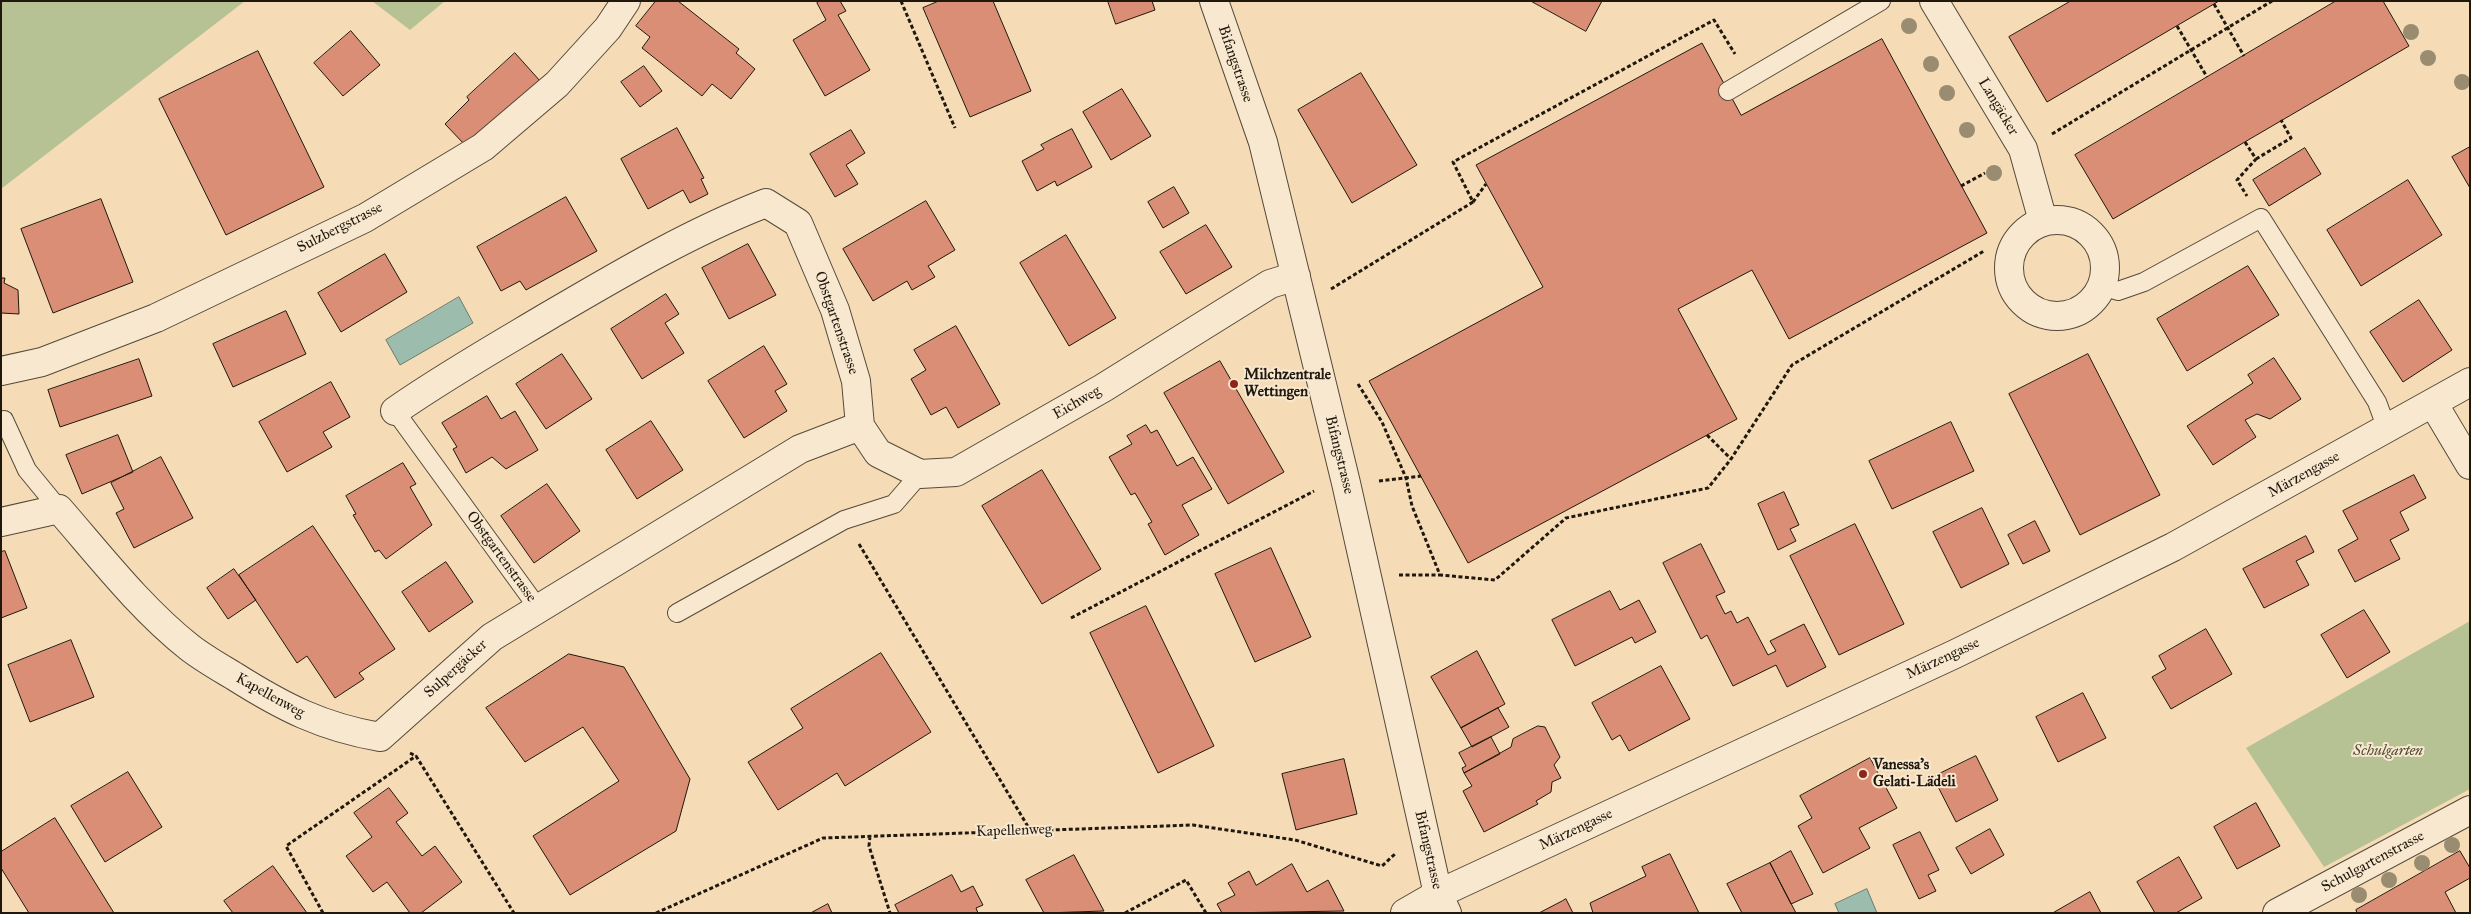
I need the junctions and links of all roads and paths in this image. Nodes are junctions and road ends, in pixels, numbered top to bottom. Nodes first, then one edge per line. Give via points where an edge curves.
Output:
1 (626, 1) edge
2 (901, 1) edge
3 (1214, 1) edge
4 (1881, 1) edge
5 (1934, 1) edge
6 (2272, 1) edge
7 (2214, 4) dead end
8 (2177, 26) dead end
9 (2228, 27) junction
10 (2191, 49) junction
11 (2244, 56) dead end
12 (2207, 77) dead end
13 (1749, 78) junction
14 (1728, 91) dead end
15 (2281, 120) dead end
16 (955, 128) dead end
17 (2245, 142) dead end
18 (2023, 149) junction
19 (2256, 159) junction
20 (1985, 173) dead end
21 (1486, 184) dead end
22 (1961, 186) dead end
23 (1473, 202) junction
24 (2260, 218) junction
25 (2043, 221) junction
26 (1984, 252) dead end
27 (1296, 276) junction
28 (2102, 286) junction
29 (1324, 293) dead end
30 (1, 371) edge
31 (1354, 380) dead end
32 (2470, 382) edge
33 (2433, 403) junction
34 (396, 411) joint
35 (4, 420) dead end
36 (860, 426) junction
37 (2387, 429) junction
38 (1706, 435) dead end
39 (1731, 459) junction
40 (2470, 465) edge
41 (920, 474) junction
42 (1420, 476) dead end
43 (1406, 478) junction
44 (1381, 481) dead end
45 (1346, 483) junction
46 (59, 509) junction
47 (844, 520) junction
48 (1, 522) edge
49 (1397, 575) dead end
50 (1440, 575) junction
51 (538, 608) junction
52 (677, 613) dead end
53 (1072, 618) dead end
54 (380, 737) junction
55 (416, 756) junction
56 (2470, 810) edge
57 (1030, 830) junction
58 (870, 836) junction
59 (1382, 866) dead end
60 (1443, 904) edge
61 (323, 913) edge
62 (514, 913) edge
63 (656, 913) edge
64 (890, 913) edge
65 (1125, 913) edge
66 (1206, 913) edge
67 (1405, 913) edge
68 (2276, 913) edge

1 - 30 street, Sulzbergstrasse via 608,28 557,84 483,147 365,218 156,318 42,362
2 - 16 path
3 - 27 street, Bifangstrasse via 1263,142
4 - 13 lane
5 - 18 street, Langäcker
6 - 9 path
7 - 9 path
8 - 10 path
9 - 10 path
9 - 11 path
10 - 12 path
10 - 18 path
13 - 14 lane
13 - 23 path via 1714,20 1453,162
15 - 19 path via 2291,138
17 - 19 path
18 - 25 street, Langäcker
19 - 24 path via 2237,180
20 - 22 path
21 - 23 path
23 - 29 path
24 - 28 lane via 2144,282 2118,290
24 - 37 lane via 2378,402
25 - 28 street via 2072,221 2095,238 2103,252 2105,270
25 - 28 street via 2028,228 2010,252 2008,269 2011,286 2018,298 2047,316 2064,316 2093,301
26 - 39 path via 1792,365
27 - 41 street, Eichweg via 1270,284 1103,388 956,472
27 - 45 street, Bifangstrasse
31 - 43 path via 1382,422
32 - 33 street, Märzengasse
33 - 37 street, Märzengasse
33 - 40 street
34 - 36 street, Obstgartenstrasse via 444,378 578,299 703,230 766,203 798,223 832,301 856,381
34 - 51 lane, Obstgartenstrasse
35 - 46 lane via 27,470
36 - 41 street, Eichweg via 878,453
36 - 51 street, Obstgartenstrasse via 800,449
37 - 60 street, Märzengasse via 2173,547
38 - 39 path
39 - 50 path via 1708,488 1566,518 1496,580
41 - 47 lane via 894,504
42 - 43 path
43 - 44 path
43 - 50 path via 1412,506
45 - 53 path via 1320,488
45 - 60 street, Bifangstrasse
46 - 48 street
46 - 54 street, Kapellenweg via 136,598 189,647 303,716 344,731
47 - 52 lane
47 - 57 path
49 - 50 path
51 - 54 street, Sulpergäcker via 492,637
54 - 55 path
55 - 61 path via 286,846
55 - 62 path
56 - 68 street, Schulgartenstrasse
57 - 58 path, Kapellenweg
57 - 59 path, Kapellenweg via 1193,824 1295,840
58 - 63 path, Kapellenweg via 823,838
58 - 64 path via 869,846
60 - 67 street, Märzengasse
65 - 66 path via 1186,880

